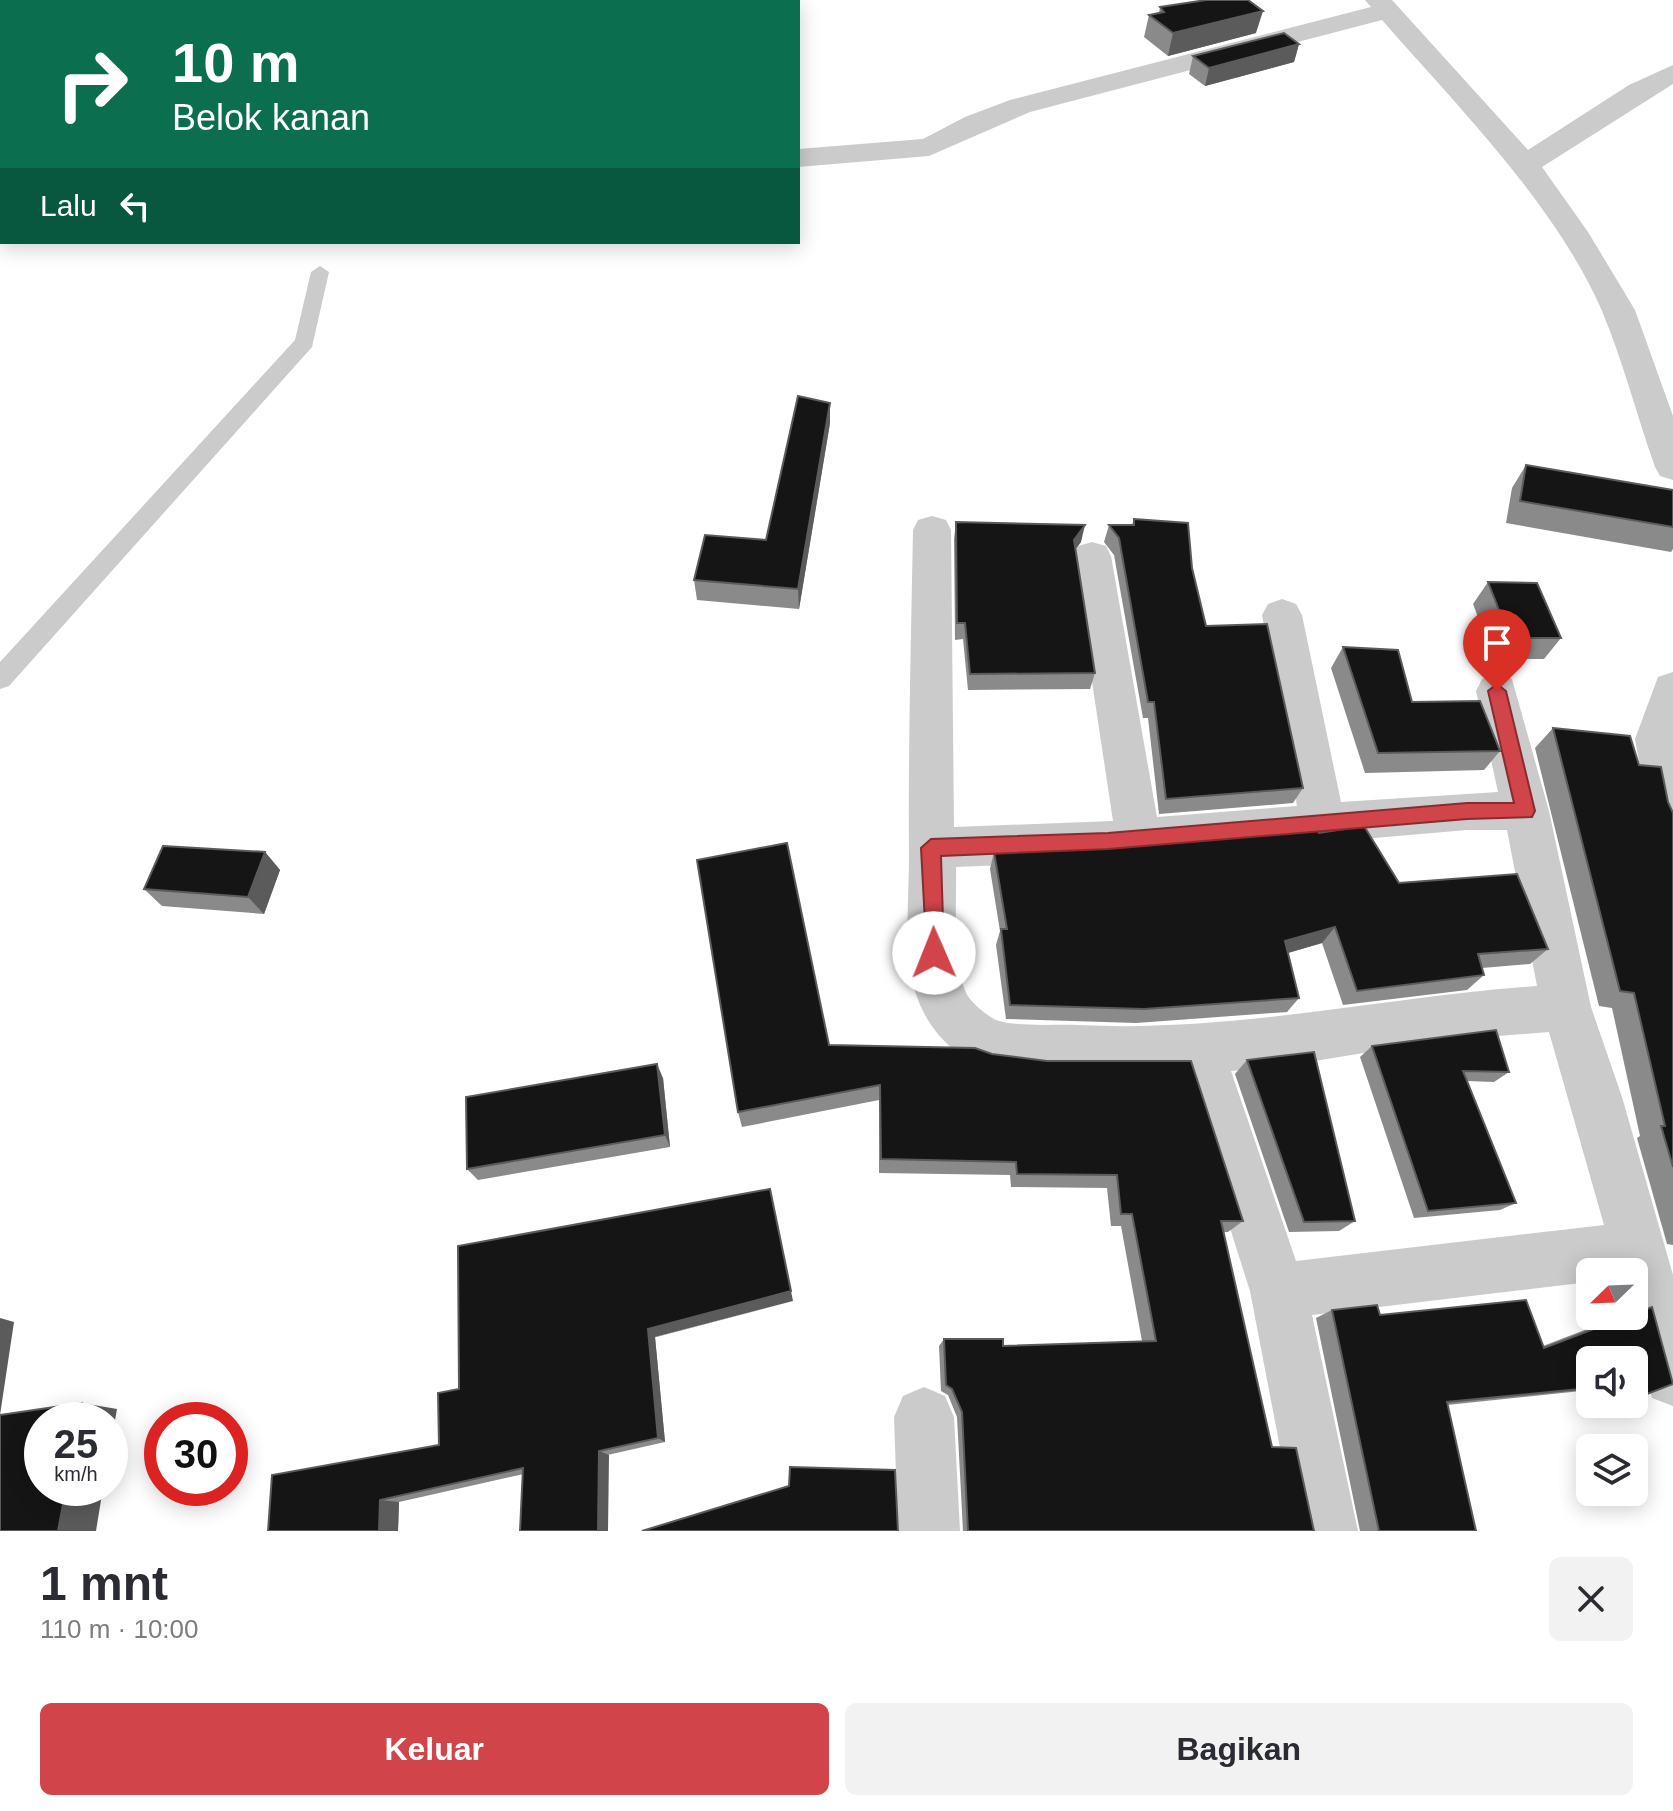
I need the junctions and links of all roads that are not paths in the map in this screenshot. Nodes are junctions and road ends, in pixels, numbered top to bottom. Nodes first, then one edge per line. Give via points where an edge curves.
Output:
1 (1382, 5) edge
2 (1673, 73) edge
3 (800, 158) edge
4 (1525, 165) junction
5 (320, 272) dead end
6 (1673, 467) edge
7 (932, 530) dead end
8 (1092, 556) dead end
9 (1282, 615) dead end
10 (0, 679) edge
11 (1673, 689) edge
12 (1497, 691) dead end
13 (1526, 811) junction
14 (1673, 820) edge
15 (1323, 824) junction
16 (1138, 838) junction
17 (931, 848) junction
18 (1566, 1007) junction
19 (1198, 1049) junction
20 (1637, 1249) junction
21 (1278, 1291) junction
22 (1673, 1377) edge
23 (924, 1417) dead end
24 (929, 1531) edge
25 (1327, 1531) edge

1 - 3 street via 1020,106 929,147
1 - 4 street
2 - 4 street
4 - 6 street via 1618,310
5 - 10 lane via 305,342
7 - 17 street
8 - 16 street
9 - 15 street
11 - 14 street via 1657,739
12 - 13 street
13 - 15 street
13 - 18 street
15 - 16 street
16 - 17 street
17 - 19 street via 940,991 952,1015 969,1031 990,1045
18 - 19 street via 1437,1017 1278,1043
18 - 20 street
19 - 21 street
20 - 21 street
20 - 22 street
21 - 25 street
23 - 24 street

